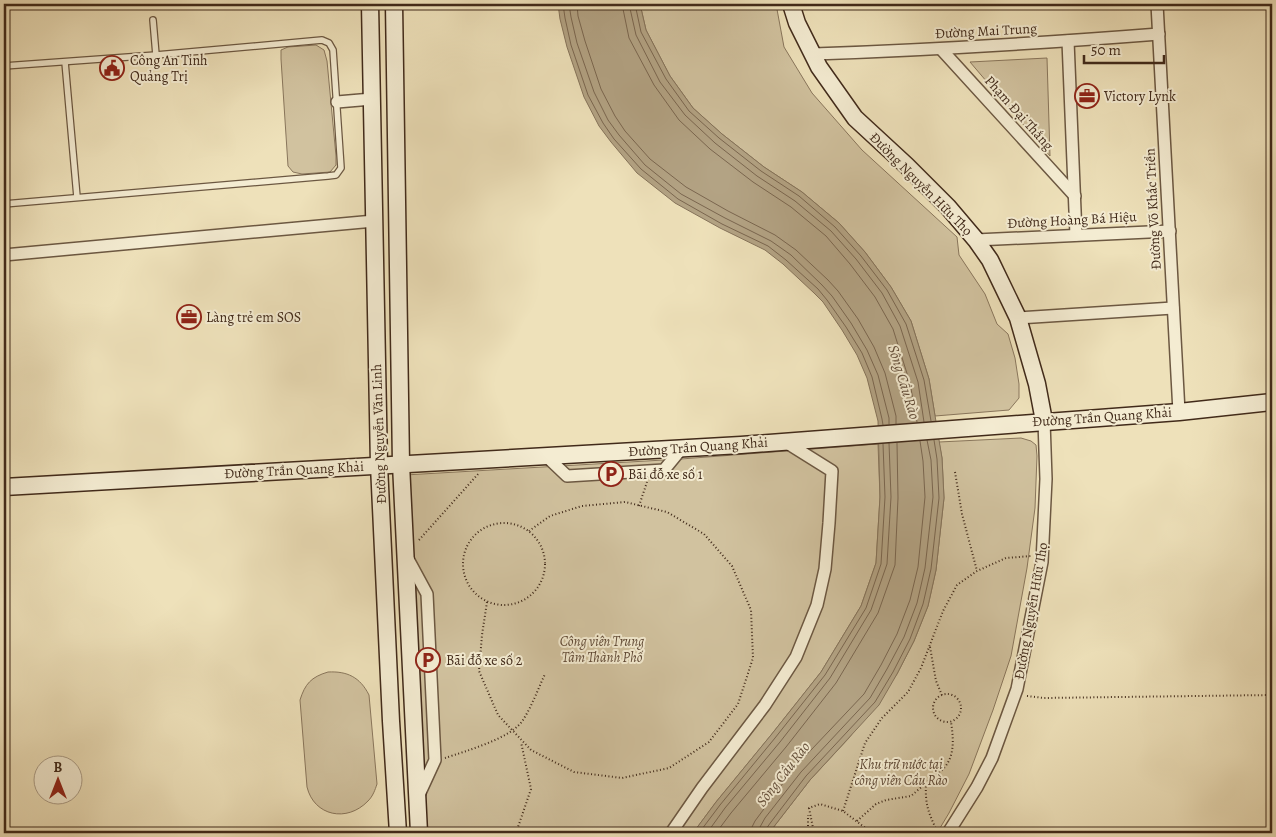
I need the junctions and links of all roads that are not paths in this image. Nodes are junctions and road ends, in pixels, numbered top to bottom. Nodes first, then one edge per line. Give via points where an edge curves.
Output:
1 (370, 4) edge
2 (394, 4) edge
3 (791, 4) edge
4 (1157, 4) edge
5 (153, 20) dead end
6 (1159, 34) junction
7 (1068, 41) junction
8 (941, 49) junction
9 (814, 54) junction
10 (156, 55) junction
11 (64, 62) junction
12 (4, 66) edge
13 (372, 99) junction
14 (336, 102) junction
15 (1075, 196) junction
16 (77, 198) junction
17 (4, 204) edge
18 (374, 222) junction
19 (1170, 231) junction
20 (1076, 235) junction
21 (976, 240) junction
22 (4, 254) edge
23 (1173, 308) junction
24 (1018, 318) junction
25 (1272, 402) edge
26 (1179, 412) junction
27 (1044, 421) junction
28 (784, 441) junction
29 (682, 448) junction
30 (546, 456) junction
31 (401, 464) junction
32 (379, 465) junction
33 (4, 487) edge
34 (405, 555) junction
35 (418, 799) junction
36 (398, 833) edge
37 (420, 833) edge
38 (671, 833) edge
39 (948, 833) edge

1 - 13 street, Đường Nguyễn Văn Linh
2 - 31 street, Đường Nguyễn Văn Linh
3 - 9 street, Đường Nguyễn Hữu Thọ
4 - 6 street, Đường Võ Khắc Triển
5 - 10 lane
6 - 7 street, Đường Mai Trung
6 - 19 street, Đường Võ Khắc Triển
7 - 8 street, Đường Mai Trung
7 - 15 street
8 - 9 street, Đường Mai Trung
8 - 15 street, Phạm Đại Thắng
9 - 21 street, Đường Nguyễn Hữu Thọ via 855,118 948,207
10 - 11 lane
10 - 14 lane via 322,40 333,50
11 - 12 lane
11 - 16 lane
13 - 14 street
13 - 18 street, Đường Nguyễn Văn Linh
14 - 16 lane via 341,168 336,175
15 - 20 street
16 - 17 lane
18 - 22 street
18 - 32 street, Đường Nguyễn Văn Linh
19 - 20 street, Đường Hoàng Bá Hiệu
19 - 23 street, Đường Võ Khắc Triển
20 - 21 street, Đường Hoàng Bá Hiệu
21 - 24 street, Đường Nguyễn Hữu Thọ via 990,260
23 - 24 street
23 - 26 street, Đường Võ Khắc Triển
24 - 27 street, Đường Nguyễn Hữu Thọ via 1038,384
25 - 26 street, Đường Trần Quang Khải
26 - 27 street, Đường Trần Quang Khải
27 - 28 street, Đường Trần Quang Khải
27 - 39 street, Đường Nguyễn Hữu Thọ via 1043,555 1017,689 992,758
28 - 29 street, Đường Trần Quang Khải
28 - 38 street via 832,470 825,569 817,605 796,657 766,705
29 - 30 street, Đường Trần Quang Khải
29 - 30 street via 664,470 566,476
30 - 31 street, Đường Trần Quang Khải
31 - 32 street, Đường Trần Quang Khải
31 - 34 street, Đường Nguyễn Văn Linh
32 - 33 street, Đường Trần Quang Khải
32 - 36 street, Đường Nguyễn Văn Linh
34 - 35 street, Đường Nguyễn Văn Linh
34 - 35 street via 427,594 435,760
35 - 37 street, Đường Nguyễn Văn Linh

